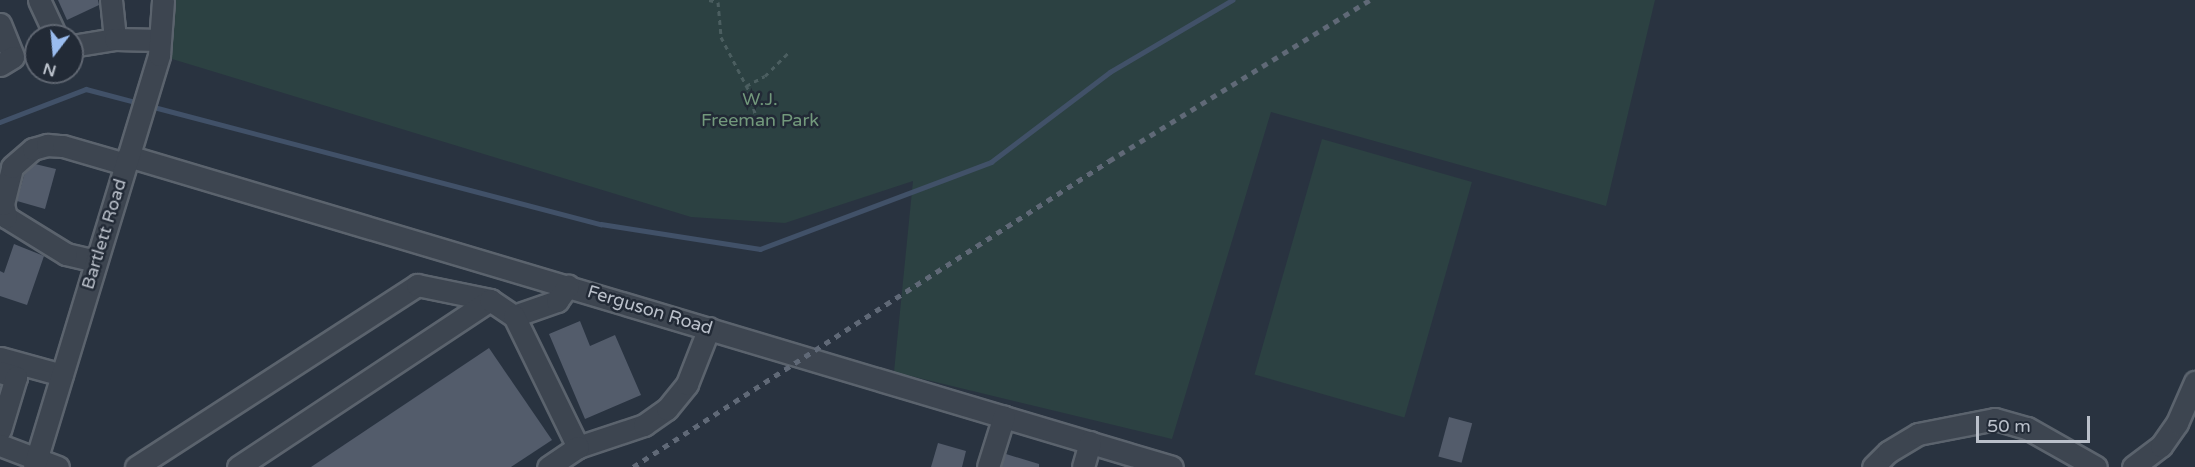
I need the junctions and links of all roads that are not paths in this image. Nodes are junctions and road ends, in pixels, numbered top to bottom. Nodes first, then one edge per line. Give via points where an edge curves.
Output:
1 (39, 0) edge
2 (111, 0) edge
3 (163, 0) edge
4 (0, 24) edge
5 (50, 24) edge
6 (115, 39) junction
7 (160, 40) junction
8 (84, 44) edge
9 (0, 65) edge
10 (126, 160) junction
11 (96, 261) junction
12 (568, 286) junction
13 (490, 300) junction
14 (514, 316) junction
15 (709, 328) junction
16 (0, 357) edge
17 (0, 372) edge
18 (62, 375) junction
19 (2195, 382) edge
20 (1004, 416) junction
21 (0, 430) edge
22 (1089, 442) junction
23 (0, 445) edge
24 (578, 447) junction
25 (36, 462) edge
26 (58, 467) edge
27 (136, 467) edge
28 (238, 467) edge
29 (548, 467) edge
30 (988, 467) edge
31 (1083, 467) edge
32 (1172, 467) edge
33 (1873, 467) edge
34 (2096, 467) edge
35 (2133, 467) edge

1 - 5 street
2 - 6 street
3 - 7 street, Bartlett Road
4 - 9 street via 13,57
6 - 7 street
6 - 8 street
7 - 10 street, Bartlett Road
10 - 11 street, Bartlett Road
10 - 11 street, Ferguson Road via 47,145 33,149 12,167 3,204 6,217 66,254
10 - 12 street, Ferguson Road
11 - 18 street, Bartlett Road
12 - 14 street via 557,302
12 - 15 street, Ferguson Road
13 - 14 street
13 - 27 street via 417,285
13 - 28 street
14 - 24 street
15 - 20 street, Ferguson Road
15 - 24 street via 687,384 667,409 644,425
16 - 18 street
17 - 21 street via 16,377
18 - 25 street, Bartlett Road
19 - 35 street via 2177,423 2161,446
20 - 22 street, Ferguson Road
20 - 30 street
22 - 31 street
22 - 32 street, Ferguson Road
23 - 25 street
24 - 29 street
25 - 26 street
33 - 34 street via 1888,452 1918,434 1995,419 2026,428

